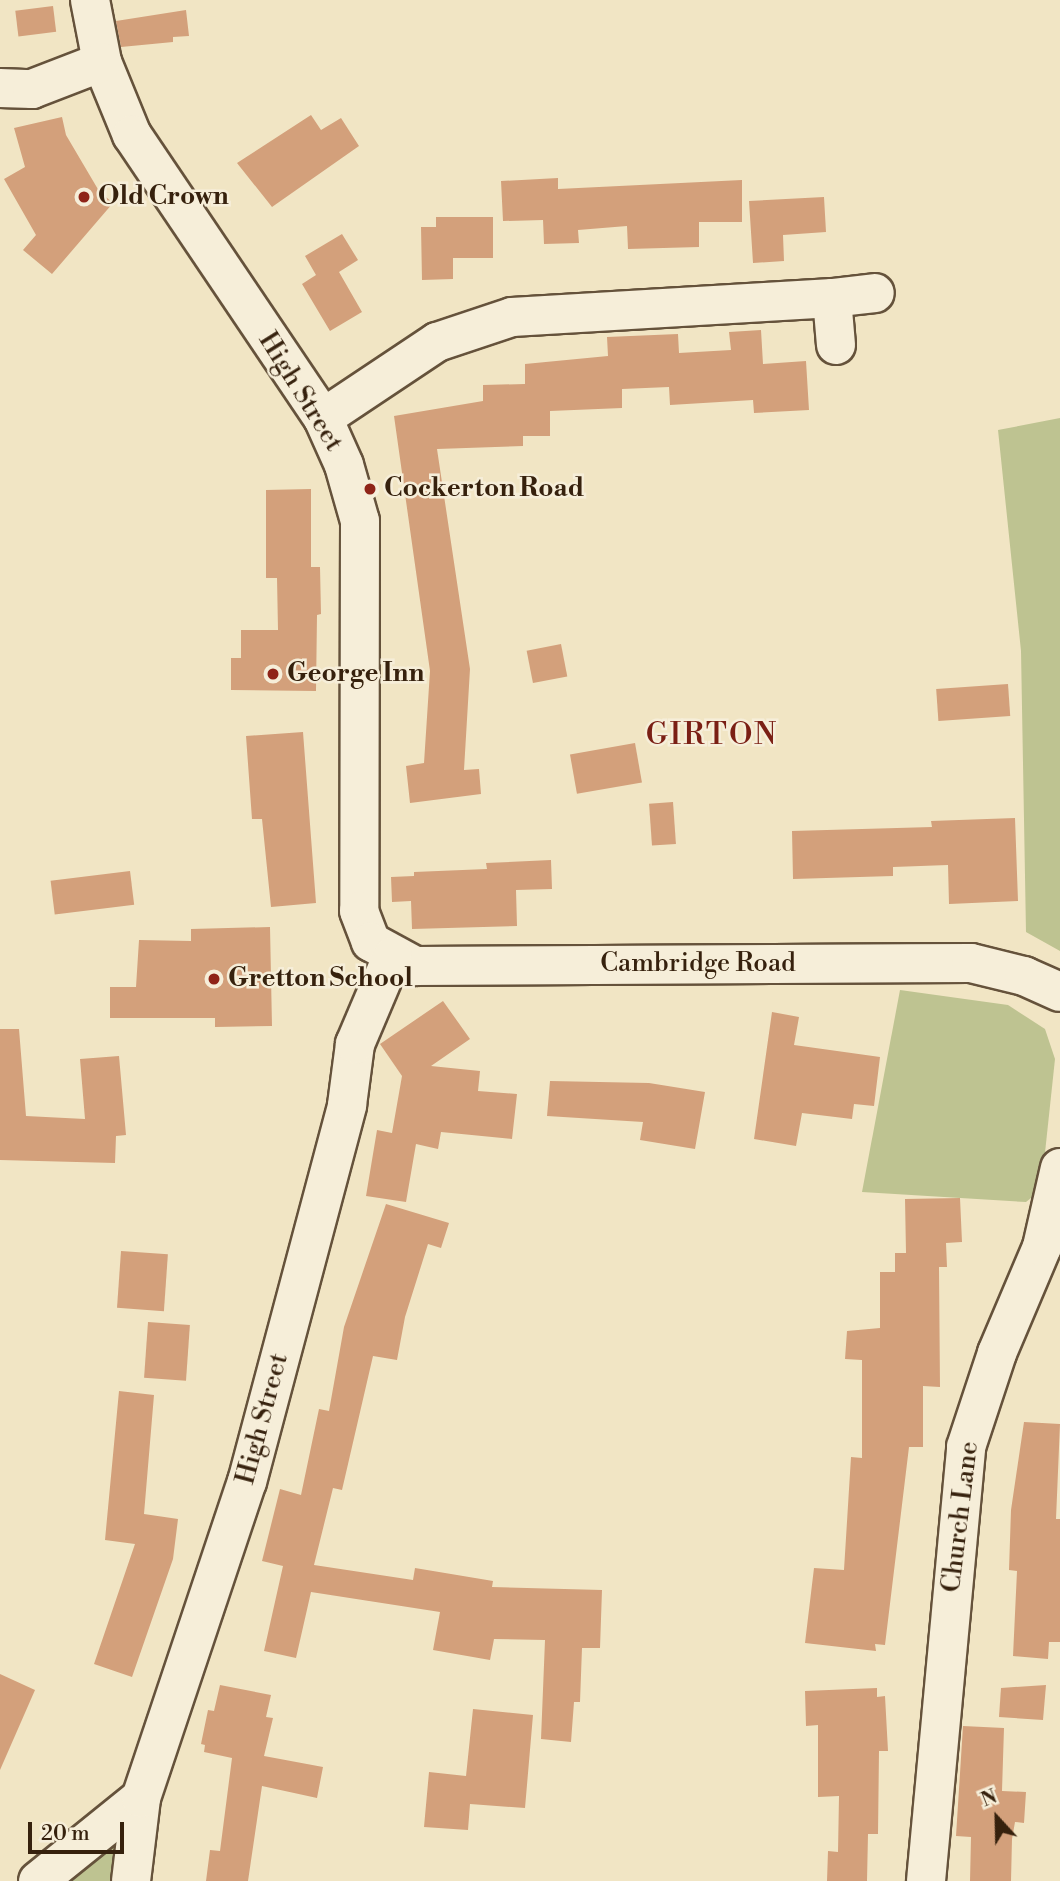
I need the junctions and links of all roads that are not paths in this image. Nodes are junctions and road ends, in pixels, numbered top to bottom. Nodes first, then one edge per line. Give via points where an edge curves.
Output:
1 (90, 0) edge
2 (102, 62) junction
3 (0, 89) edge
4 (875, 293) dead end
5 (832, 298) junction
6 (836, 345) dead end
7 (323, 418) junction
8 (359, 911) joint
9 (392, 957) junction
10 (1060, 992) edge
11 (1060, 1167) edge
12 (141, 1798) junction
13 (38, 1881) edge
14 (131, 1881) edge
15 (926, 1881) edge

1 - 2 street, High Street
2 - 3 street via 32,89
2 - 7 street, High Street via 132,135
4 - 5 street
5 - 6 street
5 - 7 street via 512,317 437,342
7 - 8 street, High Street via 345,465 360,521
8 - 9 street, Cambridge Road via 371,942
9 - 10 street, Cambridge Road via 415,966 971,963 1024,976
9 - 12 street, High Street via 355,1044 347,1105 247,1482
11 - 15 street, Church Lane via 1042,1247 997,1353 966,1447
12 - 13 street
12 - 14 street, High Street

